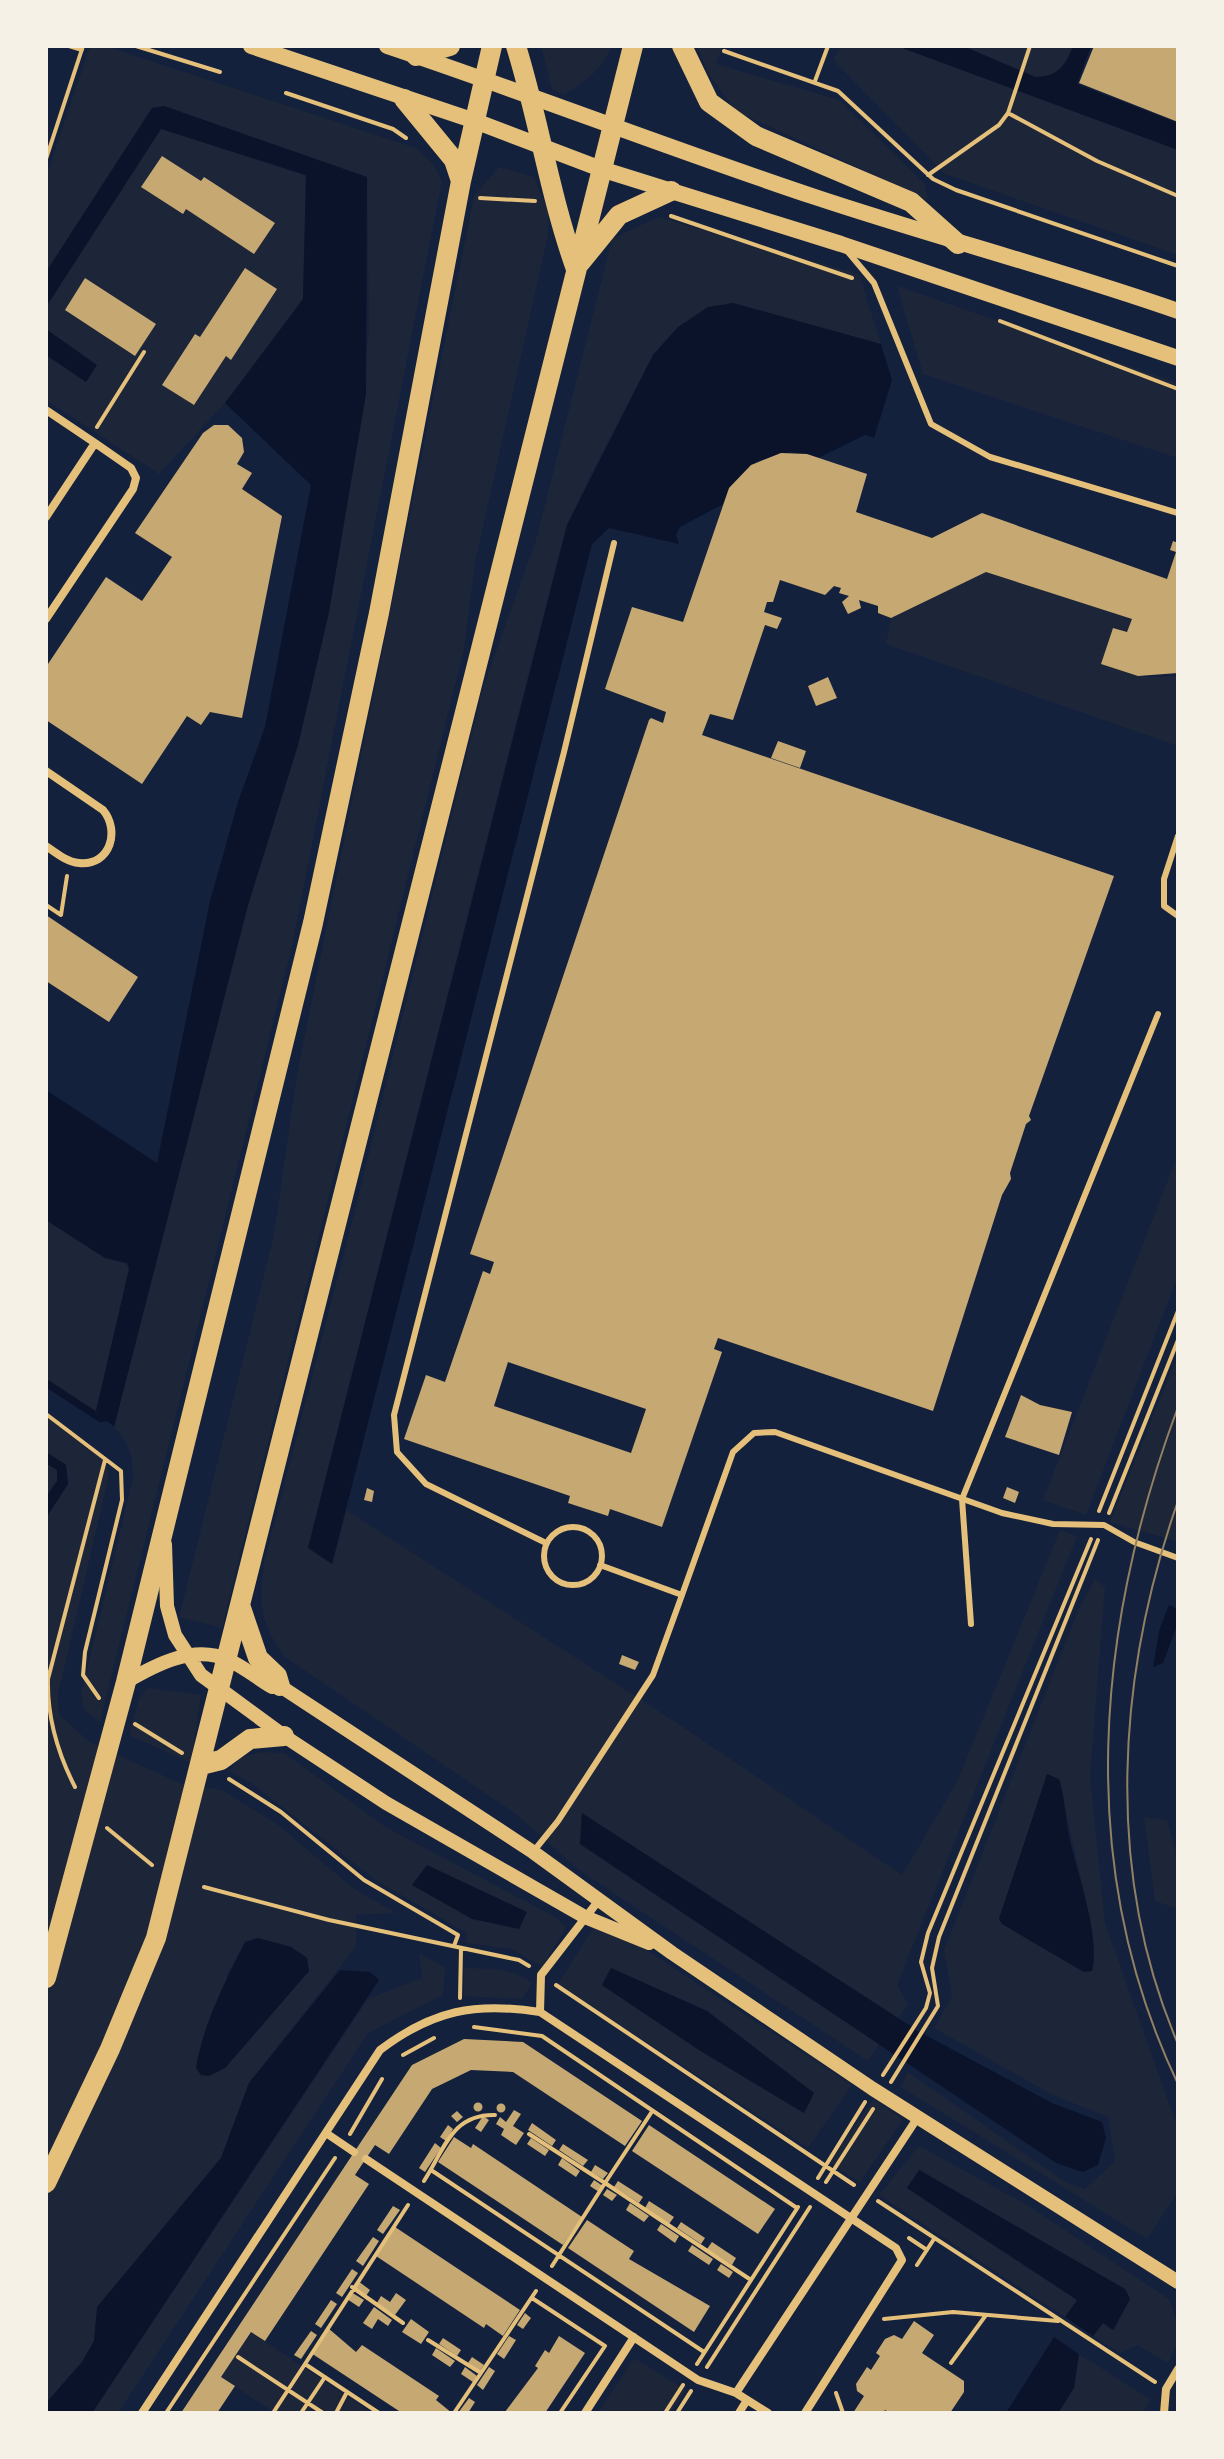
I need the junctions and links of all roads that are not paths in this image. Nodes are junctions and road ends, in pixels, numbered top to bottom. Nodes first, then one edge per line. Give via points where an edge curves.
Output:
1 (251, 46) edge
2 (387, 46) edge
3 (450, 46) edge
4 (492, 46) edge
5 (516, 46) edge
6 (633, 46) edge
7 (682, 46) edge
8 (416, 56) junction
9 (484, 79) junction
10 (532, 97) junction
11 (404, 99) junction
12 (475, 121) junction
13 (612, 127) junction
14 (540, 146) junction
15 (601, 169) junction
16 (460, 188) junction
17 (671, 191) junction
18 (841, 244) junction
19 (958, 244) junction
20 (576, 269) junction
21 (1178, 311) edge
22 (1178, 358) edge
23 (46, 410) edge
24 (92, 441) junction
25 (1178, 513) edge
26 (46, 517) edge
27 (614, 543) dead end
28 (46, 619) edge
29 (46, 771) edge
30 (1178, 836) edge
31 (46, 846) edge
32 (1178, 916) edge
33 (1158, 1014) dead end
34 (962, 1499) junction
35 (165, 1519) junction
36 (546, 1543) junction
37 (1178, 1558) edge
38 (600, 1565) junction
39 (682, 1595) junction
40 (240, 1605) junction
41 (971, 1624) dead end
42 (186, 1656) junction
43 (227, 1659) junction
44 (126, 1682) junction
45 (280, 1686) junction
46 (220, 1688) junction
47 (284, 1736) junction
48 (201, 1765) junction
49 (533, 1852) junction
50 (599, 1900) junction
51 (585, 1917) junction
52 (672, 1953) junction
53 (46, 1978) edge
54 (540, 2012) junction
55 (918, 2117) junction
56 (326, 2133) junction
57 (354, 2152) dead end
58 (366, 2159) dead end
59 (46, 2183) edge
60 (852, 2219) junction
61 (1178, 2282) edge
62 (634, 2337) junction
63 (1178, 2369) edge
64 (736, 2393) junction
65 (747, 2400) junction
66 (142, 2413) edge
67 (585, 2413) edge
68 (739, 2413) edge
69 (768, 2413) edge
70 (805, 2413) edge
71 (1164, 2413) edge

1 - 11 main road
2 - 8 main road
3 - 8 main road
4 - 9 main road
5 - 10 main road
6 - 13 main road
7 - 19 main road via 709,102 721,111 756,136 911,202
8 - 9 main road
9 - 10 main road
9 - 12 main road
10 - 13 main road
10 - 14 main road
11 - 12 main road
11 - 16 main road via 454,160
12 - 14 main road
12 - 16 main road
13 - 15 main road
13 - 19 main road
14 - 15 main road
14 - 20 main road
15 - 17 main road
15 - 20 main road
16 - 35 main road via 313,923
17 - 18 main road
17 - 20 main road via 619,215
18 - 22 main road
18 - 25 lane via 874,285 931,424 990,457
19 - 21 main road
20 - 40 main road
23 - 24 street
24 - 26 street
24 - 28 street via 131,468 136,478
27 - 36 lane via 394,1415 397,1452 426,1484
29 - 31 street via 103,810 112,826 111,844 86,863 70,861
30 - 32 lane via 1164,879 1164,906
33 - 34 lane
34 - 37 lane via 1053,1524 1104,1525
34 - 39 lane via 775,1432 754,1433 733,1452
34 - 41 lane
35 - 42 street via 167,1606
35 - 44 main road
36 - 38 lane via 564,1527 587,1530 600,1545
36 - 38 lane via 547,1569 559,1582 586,1582
38 - 39 lane
39 - 49 lane via 653,1675
40 - 43 main road
40 - 45 main road via 258,1658
42 - 43 street
42 - 44 street
42 - 46 street
43 - 45 street via 272,1687
43 - 46 main road
44 - 53 main road
45 - 49 street
46 - 47 street
46 - 48 main road
47 - 48 main road via 250,1739 221,1760
47 - 51 street via 386,1803
48 - 59 main road via 156,1938
49 - 50 street
50 - 51 street
50 - 52 street
51 - 52 street
51 - 54 street via 541,1975
52 - 55 street
54 - 56 street via 498,2006 442,2014 412,2026 380,2050
54 - 60 street
55 - 60 street
55 - 61 street
56 - 57 street
56 - 66 street
58 - 62 street
60 - 64 street
60 - 70 street via 896,2248 902,2260
62 - 64 street via 698,2380
62 - 67 street
63 - 71 street via 1166,2389
64 - 65 street
65 - 68 street
65 - 69 street

